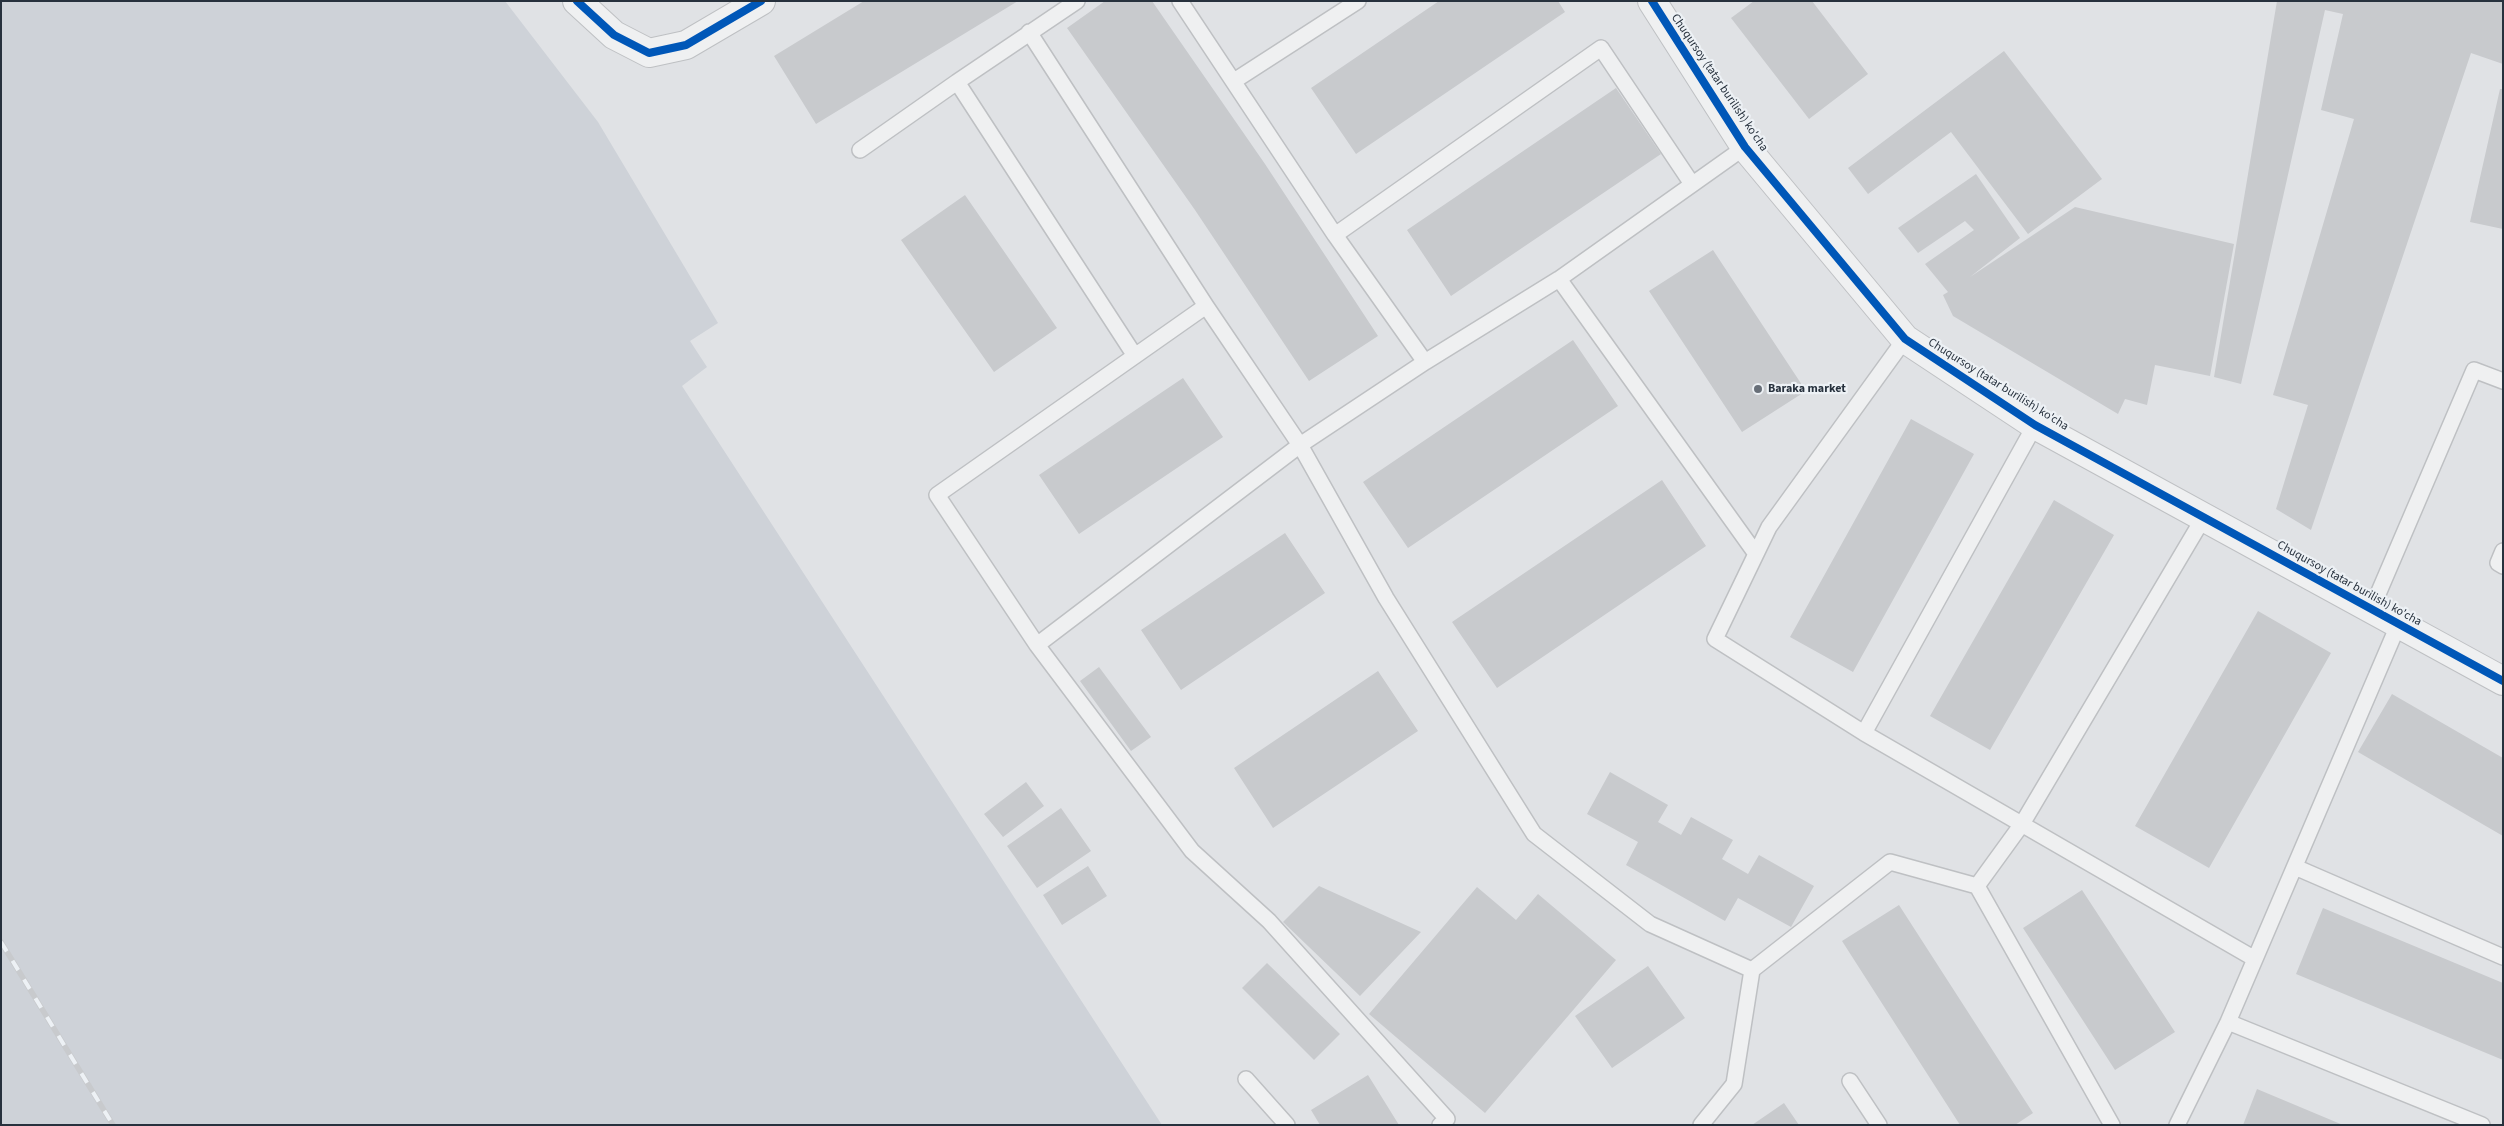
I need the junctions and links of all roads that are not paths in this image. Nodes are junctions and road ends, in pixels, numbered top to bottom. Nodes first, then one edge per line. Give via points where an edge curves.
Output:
1 (577, 1) edge
2 (761, 1) edge
3 (1077, 1) edge
4 (1180, 1) edge
5 (1358, 1) edge
6 (1652, 1) edge
7 (1029, 32) junction
8 (1234, 81) junction
9 (957, 82) junction
10 (1745, 147) junction
11 (860, 150) dead end
12 (1692, 184) junction
13 (1335, 235) junction
14 (1559, 279) junction
15 (1206, 306) junction
16 (1905, 339) junction
17 (1135, 356) junction
18 (1425, 362) junction
19 (2503, 381) edge
20 (2035, 425) junction
21 (1300, 446) junction
22 (2204, 517) junction
23 (2503, 551) edge
24 (1756, 554) junction
25 (2503, 566) edge
26 (2372, 608) junction
27 (2399, 624) junction
28 (1036, 644) junction
29 (2503, 681) edge
30 (1864, 733) junction
31 (2022, 824) junction
32 (2295, 867) junction
33 (1976, 886) junction
34 (2503, 957) edge
35 (2255, 960) junction
36 (1752, 970) junction
37 (2228, 1022) junction
38 (1246, 1079) dead end
39 (1850, 1081) dead end
40 (1287, 1125) edge
41 (1440, 1125) edge
42 (1701, 1125) edge
43 (1879, 1125) edge
44 (2112, 1125) edge
45 (2177, 1125) edge
46 (2482, 1125) edge

1 - 2 street via 614,35 649,53 686,45
3 - 7 lane
4 - 8 lane
5 - 8 lane
6 - 10 street, Chuqursoy (tatar burilish) ko'cha
7 - 9 lane
7 - 15 lane
8 - 13 lane
9 - 11 lane
9 - 17 lane
10 - 12 lane
10 - 16 street, Chuqursoy (tatar burilish) ko'cha
12 - 13 lane via 1601,48
12 - 14 lane
13 - 18 lane
14 - 18 lane
14 - 24 lane
15 - 17 lane
15 - 21 lane
16 - 20 street, Chuqursoy (tatar burilish) ko'cha
16 - 24 lane via 1769,526
17 - 28 lane via 937,495
18 - 21 lane
19 - 26 lane via 2474,370
20 - 22 street, Chuqursoy (tatar burilish) ko'cha
20 - 30 lane
21 - 28 lane
21 - 36 lane via 1386,598 1534,834 1650,924
22 - 26 street, Chuqursoy (tatar burilish) ko'cha
22 - 31 lane
23 - 25 lane via 2498,563
24 - 30 lane via 1715,639
26 - 27 street, Chuqursoy (tatar burilish) ko'cha
27 - 29 street, Chuqursoy (tatar burilish) ko'cha
27 - 32 lane
28 - 41 lane via 1192,851 1275,929 1447,1119
30 - 31 lane
31 - 33 lane
31 - 35 lane
32 - 34 lane
32 - 35 lane
33 - 36 lane via 1890,862
33 - 44 lane
35 - 37 lane
36 - 42 lane via 1734,1084
37 - 45 lane
37 - 46 lane
38 - 40 lane
39 - 43 lane

